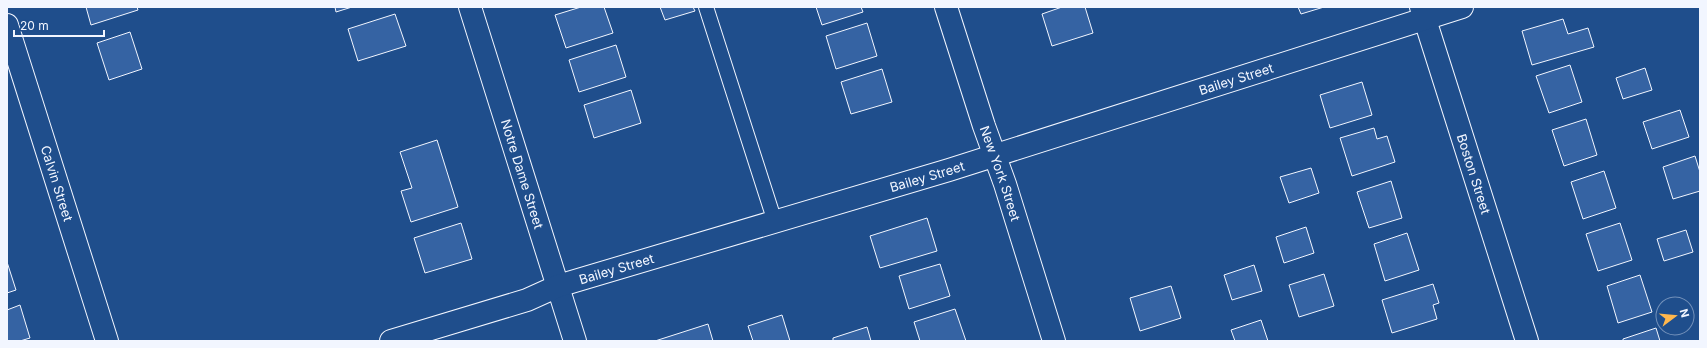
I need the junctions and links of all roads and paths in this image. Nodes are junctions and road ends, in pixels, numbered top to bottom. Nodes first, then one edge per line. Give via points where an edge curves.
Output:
1 (470, 7) edge
2 (706, 7) edge
3 (946, 7) edge
4 (1462, 7) edge
5 (1423, 13) edge
6 (7, 25) edge
7 (994, 156) junction
8 (775, 222) junction
9 (558, 286) junction
10 (107, 341) edge
11 (391, 341) edge
12 (575, 341) edge
13 (1054, 341) edge
14 (1527, 341) edge

1 - 9 street, Notre Dame Street
2 - 8 lane
3 - 7 street, New York Street
4 - 5 street, Bailey Street
5 - 7 street, Bailey Street
5 - 14 street, Boston Street
6 - 10 street, Calvin Street
7 - 8 street, Bailey Street
7 - 13 street, New York Street
8 - 9 street, Bailey Street
9 - 11 street, Bailey Street via 527,300
9 - 12 street, Notre Dame Street

